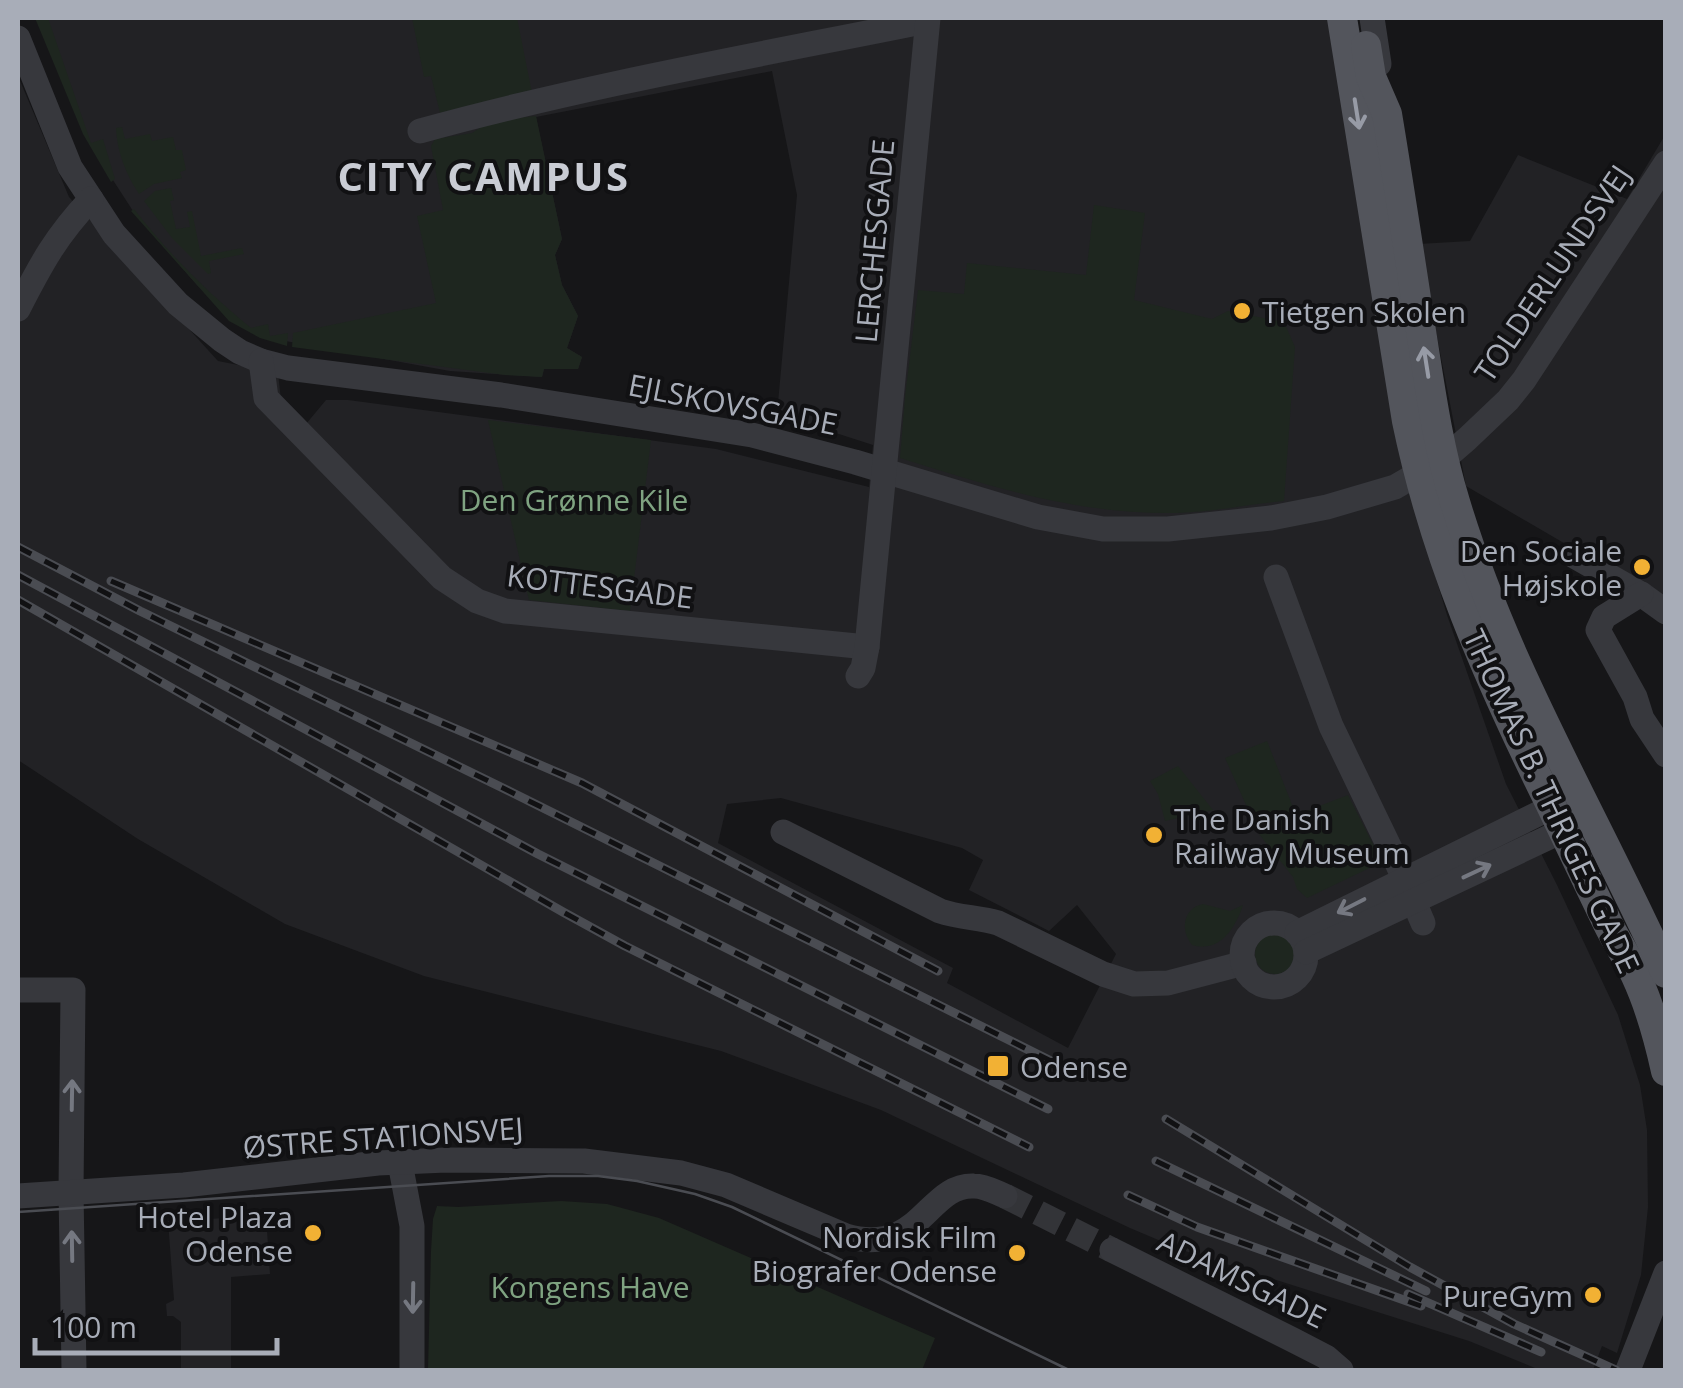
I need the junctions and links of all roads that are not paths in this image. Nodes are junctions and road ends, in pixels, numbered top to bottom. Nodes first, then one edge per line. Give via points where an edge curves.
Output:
1 (1342, 18) edge
2 (1361, 18) edge
3 (1372, 18) edge
4 (927, 19) edge
5 (18, 38) edge
6 (1387, 114) junction
7 (420, 131) dead end
8 (1666, 163) edge
9 (91, 199) junction
10 (18, 308) edge
11 (262, 361) junction
12 (1445, 458) junction
13 (884, 471) junction
14 (1418, 474) junction
15 (1574, 556) dead end
16 (1276, 577) dead end
17 (1641, 594) junction
18 (1666, 612) edge
19 (866, 647) junction
20 (858, 676) dead end
21 (1666, 755) edge
22 (1572, 814) junction
23 (783, 832) dead end
24 (1413, 900) junction
25 (1302, 943) junction
26 (1244, 963) junction
27 (1666, 973) edge
28 (18, 990) edge
29 (1666, 1071) edge
30 (400, 1163) junction
31 (71, 1192) junction
32 (18, 1196) edge
33 (1005, 1196) tunnel mouth
34 (1112, 1250) tunnel mouth
35 (1666, 1273) edge
36 (74, 1370) edge
37 (412, 1370) edge
38 (1342, 1370) edge
39 (1628, 1370) edge

1 -> 14 main road, THOMAS B. THRIGES GADE
2 - 6 main road via 1371,77
3 - 6 street, THOMAS B. THRIGES GADE
4 - 7 street
4 - 13 street, LERCHESGADE
5 - 9 street, EJLSKOVSGADE via 70,167
12 -> 6 main road, THOMAS B. THRIGES GADE
8 - 12 street, TOLDERLUNDSVEJ via 1524,380
9 - 10 street via 51,246
9 - 11 street, EJLSKOVSGADE via 178,304
11 - 13 street, EJLSKOVSGADE via 752,435
11 - 19 street, KOTTESGADE via 266,398 442,578 477,602 515,612
12 - 14 street
12 - 22 main road, THOMAS B. THRIGES GADE via 1489,600
13 - 14 street, EJLSKOVSGADE via 1038,517 1103,529 1168,529 1294,514 1349,502
13 - 19 street
14 - 22 main road, THOMAS B. THRIGES GADE via 1461,608
15 - 17 street
16 - 24 street via 1331,726
17 - 18 street
17 - 21 street via 1604,616 1598,630
19 - 20 street
22 - 24 street
22 - 27 main road, THOMAS B. THRIGES GADE via 1642,919
22 - 29 main road, THOMAS B. THRIGES GADE via 1608,924 1651,1014
23 - 26 street via 940,911 998,923 1134,984 1168,983
24 - 25 street
25 - 26 street via 1280,924 1262,925 1244,945
25 - 26 street via 1302,971 1280,986 1260,983
31 -> 28 street via 73,990
30 - 31 street, ØSTRE STATIONSVEJ
30 - 33 street, ØSTRE STATIONSVEJ via 554,1160 668,1171 726,1185 866,1242 909,1229 964,1187
30 -> 37 street via 412,1226
31 - 32 street, ØSTRE STATIONSVEJ
36 -> 31 street
34 - 38 street, ADAMSGADE
35 - 39 street

